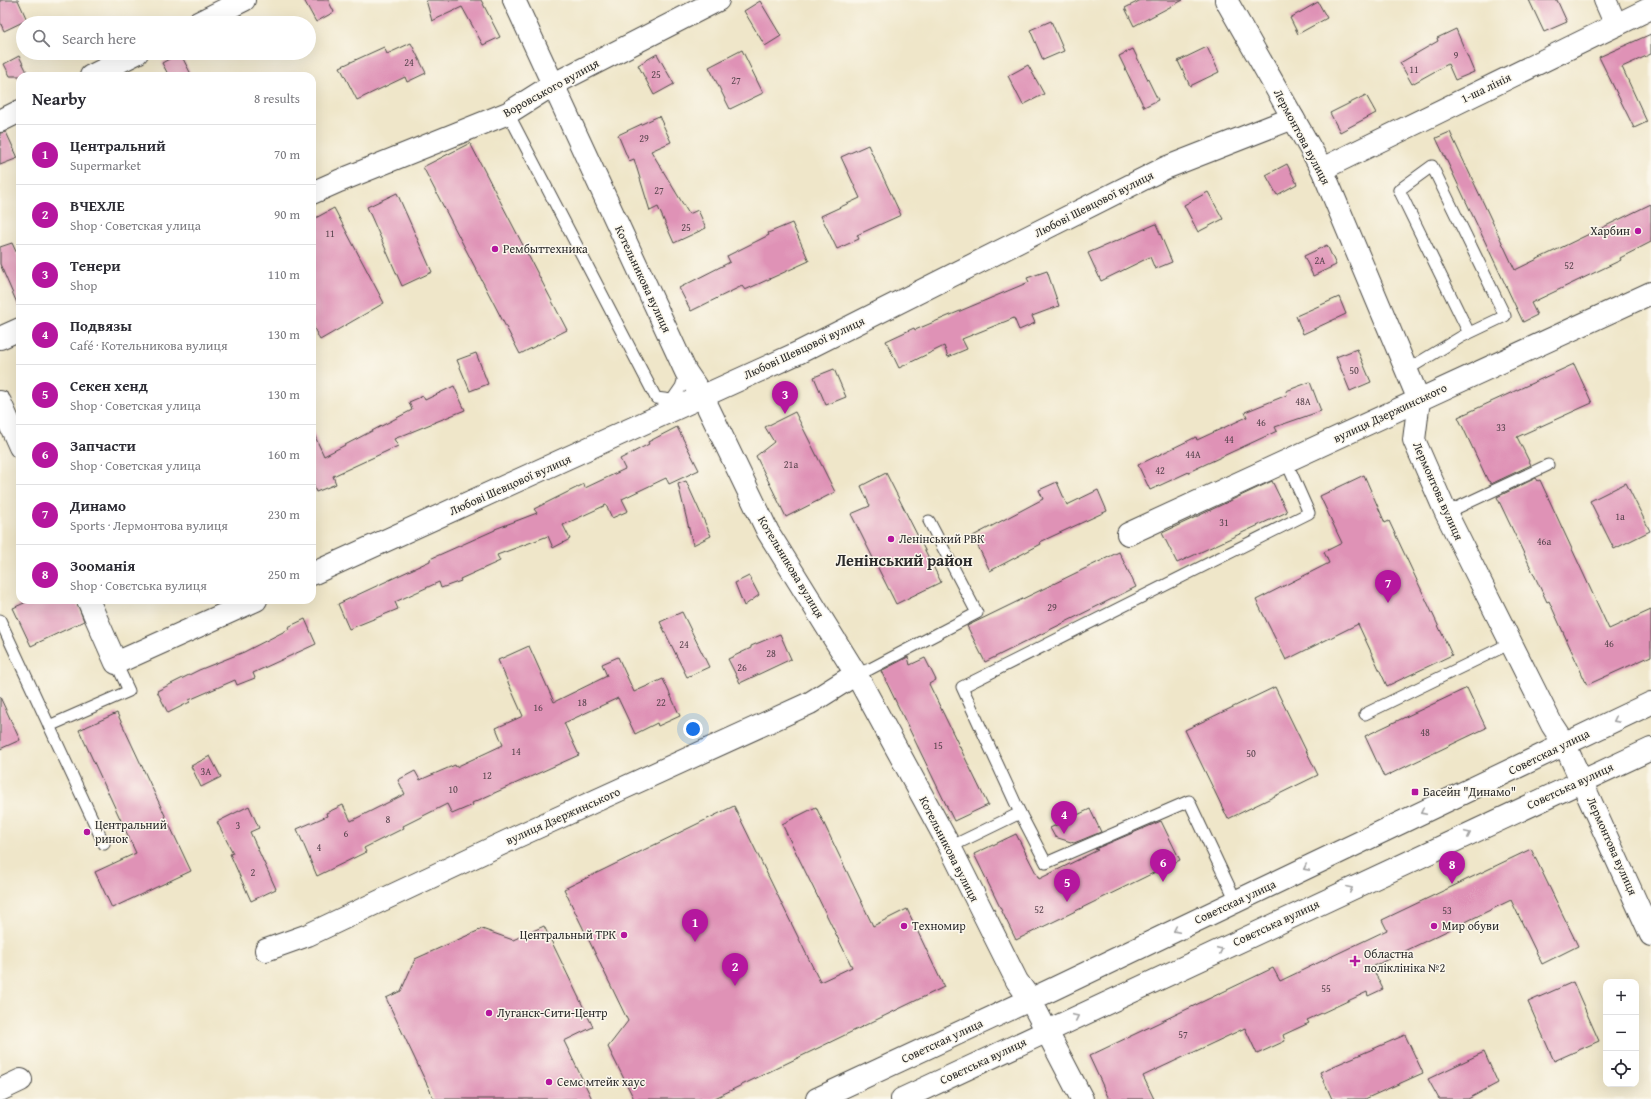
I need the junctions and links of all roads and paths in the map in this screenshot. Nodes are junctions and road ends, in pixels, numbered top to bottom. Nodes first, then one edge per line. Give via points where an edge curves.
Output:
1 (244, 0) edge
2 (514, 0) edge
3 (718, 0) edge
4 (1226, 0) edge
5 (1605, 0) edge
6 (1651, 8) edge
7 (212, 16) edge
8 (1616, 25) junction
9 (123, 60) edge
10 (99, 72) edge
11 (554, 84) junction
12 (16, 113) edge
13 (508, 113) junction
14 (1293, 118) junction
15 (0, 121) edge
16 (1322, 169) junction
17 (316, 191) edge
18 (1651, 293) edge
19 (16, 331) edge
20 (1469, 333) junction
21 (0, 338) edge
22 (1405, 371) junction
23 (686, 372) junction
24 (702, 397) junction
25 (1419, 400) junction
26 (0, 402) edge
27 (16, 438) edge
28 (1286, 461) junction
29 (1548, 465) dead end
30 (1446, 513) junction
31 (929, 521) dead end
32 (1128, 534) dead end
33 (316, 572) edge
34 (90, 604) edge
35 (247, 604) edge
36 (0, 620) edge
37 (1511, 643) junction
38 (116, 663) junction
39 (856, 674) junction
40 (1651, 703) edge
41 (1366, 714) dead end
42 (49, 726) junction
43 (1565, 745) junction
44 (1651, 749) edge
45 (1582, 781) junction
46 (1020, 813) junction
47 (104, 844) dead end
48 (950, 848) junction
49 (1236, 901) junction
50 (1651, 935) edge
51 (266, 950) dead end
52 (1030, 999) junction
53 (1046, 1030) junction
54 (21, 1080) dead end
55 (0, 1090) edge
56 (817, 1099) edge
57 (902, 1099) edge
58 (1082, 1099) edge

1 - 7 street
2 - 11 street, Котельникова вулиця
3 - 11 street, Воровського вулиця
4 - 14 street, Лермонтова вулиця
5 - 8 street
6 - 8 street, 1-ша лінія
8 - 16 street, 1-ша лінія
9 - 10 street
11 - 13 street, Воровського вулиця
11 - 23 street, Котельникова вулиця
12 - 15 street
13 - 17 street, Воровського вулиця
13 - 23 lane via 656,398 672,400 682,387
14 - 16 street, Лермонтова вулиця
14 - 24 street, Любові Шевцової вулиця via 1165,168 800,352
16 - 22 street, Лермонтова вулиця
18 - 25 street, вулиця Дзержинського
19 - 21 street
20 - 20 lane via 1505,316 1432,166 1399,190
20 - 22 lane
22 - 25 street, Лермонтова вулиця
23 - 24 street, Котельникова вулиця
24 - 33 street, Любові Шевцової вулиця
24 - 39 street, Котельникова вулиця via 768,532
25 - 28 street, вулиця Дзержинського
25 - 30 street, Лермонтова вулиця via 1414,440
26 - 27 street
28 - 32 street, вулиця Дзержинського
28 - 46 lane via 1309,514 962,687
29 - 30 lane
30 - 37 street, Лермонтова вулиця
31 - 39 lane via 977,612
34 - 38 street
35 - 38 street
36 - 42 lane
37 - 41 lane
37 - 43 street, Лермонтова вулиця
38 - 42 lane via 129,691
39 - 48 street, Котельникова вулиця
39 - 51 street, вулиця Дзержинського via 810,703 768,723 308,935
40 -> 43 street, Советская улица
42 - 47 lane
43 - 45 street, Лермонтова вулиця
43 -> 49 street, Советская улица
44 - 45 street, Совєтська вулиця
45 - 50 street, Лермонтова вулиця
53 -> 45 street, Совєтська вулиця
46 - 48 lane
46 - 49 lane via 1046,863 1189,801
48 - 52 street, Котельникова вулиця via 1017,981
49 -> 52 street, Советская улица
52 - 53 street, Котельникова вулиця
52 - 56 street, Советская улица
53 - 57 street, Совєтська вулиця
53 - 58 street, Котельникова вулиця
54 - 55 street

